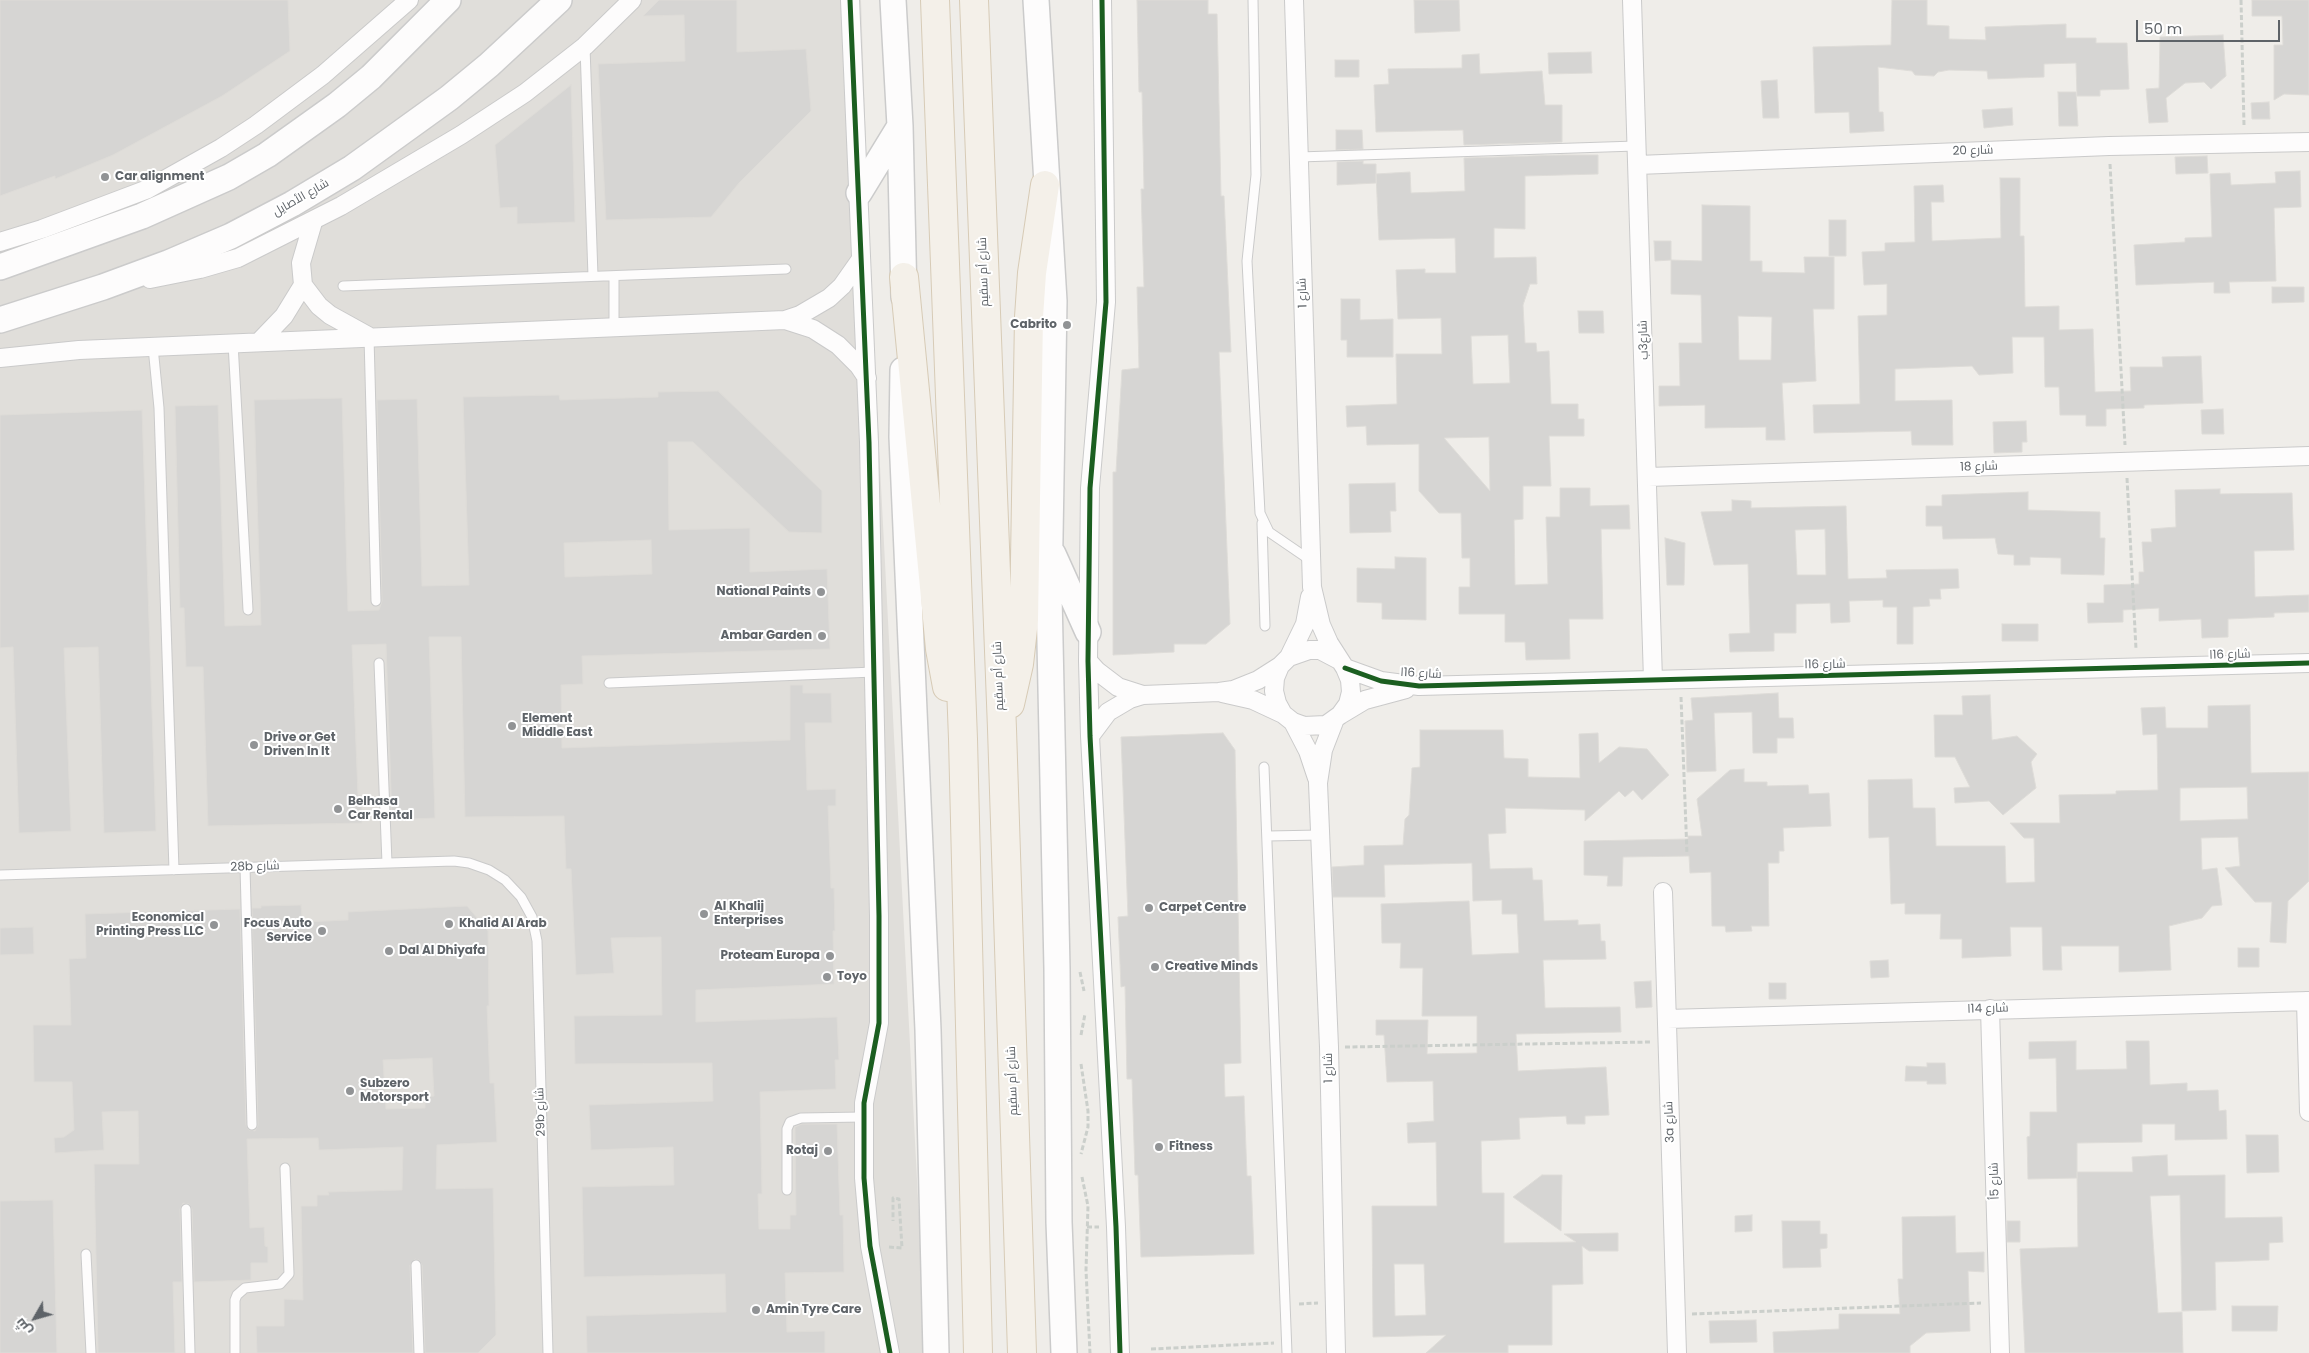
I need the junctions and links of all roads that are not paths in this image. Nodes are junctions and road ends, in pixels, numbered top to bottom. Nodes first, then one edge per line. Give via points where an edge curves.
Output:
1 (409, 0) edge
2 (448, 0) edge
3 (558, 0) edge
4 (575, 0) edge
5 (632, 0) edge
6 (850, 0) edge
7 (893, 0) edge
8 (935, 0) edge
9 (974, 0) edge
10 (1036, 0) edge
11 (1102, 0) edge
12 (1253, 0) edge
13 (1294, 0) edge
14 (1632, 0) edge
15 (526, 31) junction
16 (585, 46) junction
17 (900, 126) junction
18 (2309, 142) edge
19 (1636, 146) junction
20 (1299, 157) junction
21 (1638, 165) junction
22 (1045, 185) junction
23 (859, 193) junction
24 (313, 222) junction
25 (0, 242) edge
26 (861, 259) junction
27 (0, 267) edge
28 (786, 269) dead end
29 (593, 276) junction
30 (614, 276) junction
31 (904, 277) junction
32 (303, 285) junction
33 (344, 286) dead end
34 (103, 287) junction
35 (0, 320) edge
36 (785, 320) junction
37 (614, 326) junction
38 (369, 336) junction
39 (259, 342) junction
40 (234, 343) junction
41 (153, 347) junction
42 (0, 358) edge
43 (867, 378) junction
44 (2309, 456) edge
45 (1648, 477) junction
46 (1262, 520) junction
47 (1050, 546) junction
48 (1310, 560) junction
49 (1312, 587) junction
50 (376, 601) dead end
51 (248, 610) dead end
52 (1265, 626) dead end
53 (1088, 632) junction
54 (1088, 661) junction
55 (1285, 662) junction
56 (378, 663) dead end
57 (2309, 663) edge
58 (1342, 664) junction
59 (874, 672) junction
60 (1653, 680) junction
61 (609, 683) dead end
62 (1419, 686) junction
63 (1219, 692) junction
64 (1143, 695) junction
65 (1338, 717) junction
66 (1288, 718) junction
67 (1002, 730) junction
68 (1090, 736) junction
69 (963, 739) junction
70 (1264, 768) dead end
71 (1318, 783) junction
72 (1320, 835) junction
73 (1268, 836) junction
74 (387, 863) junction
75 (245, 868) junction
76 (174, 870) junction
77 (0, 875) edge
78 (506, 880) joint
79 (1663, 892) dead end
80 (2307, 1001) edge
81 (1990, 1009) junction
82 (1667, 1019) junction
83 (2309, 1112) edge
84 (863, 1117) junction
85 (252, 1125) dead end
86 (286, 1168) dead end
87 (787, 1190) dead end
88 (186, 1209) dead end
89 (86, 1254) dead end
90 (416, 1265) dead end
91 (91, 1353) edge
92 (190, 1353) edge
93 (235, 1353) edge
94 (419, 1353) edge
95 (548, 1353) edge
96 (890, 1353) edge
97 (936, 1353) edge
98 (978, 1353) edge
99 (1022, 1353) edge
100 (1064, 1353) edge
101 (1120, 1353) edge
102 (1287, 1353) edge
103 (1336, 1353) edge
104 (1678, 1353) edge
105 (2000, 1353) edge

1 - 25 street via 323,75 221,148 148,189
2 - 27 main road via 371,77 303,131 266,155 229,177 142,216
3 - 15 main road, شارع الأصايل
4 - 15 main road
5 - 16 street
6 - 23 street
7 - 17 main road
8 - 69 main road
9 - 67 main road, شارع أم سقيم
10 - 22 main road
11 - 53 street via 1106,293 1090,488
12 - 46 lane via 1256,175 1247,260
13 - 20 street, شارع 1
14 - 19 street, شارع3ب
15 - 34 main road, شارع الأصايل via 449,98 335,178 231,236
16 - 24 street via 485,120
16 - 29 lane
17 - 23 main road
17 - 31 main road
18 - 21 street, شارع 20 via 2109,146
19 - 20 lane
19 - 21 street, شارع3ب
20 - 48 street, شارع 1
21 - 45 street, شارع3ب
22 - 47 main road via 1054,301
22 - 67 main road via 1029,317 1022,642
23 - 26 street
24 - 32 street via 302,257
24 - 34 street via 219,264
26 - 36 street via 829,298
26 - 43 street
28 - 30 lane
29 - 30 lane
29 - 33 lane
30 - 37 lane
31 - 69 main road via 940,649 947,687
31 - 97 main road via 902,437 928,1030
32 - 38 street via 330,315
32 - 39 street via 284,316
34 - 35 main road, شارع الأصايل
36 - 37 street
36 - 43 street via 813,329 838,344
37 - 38 street
38 - 39 street
38 - 50 lane
39 - 40 street
40 - 41 street
40 - 51 lane
41 - 42 street via 34,353
41 - 76 lane via 158,408
43 - 59 street
44 - 45 street, شارع 18
45 - 60 street, شارع3ب
46 - 48 lane via 1274,536
46 - 52 lane
47 - 53 main road
47 - 100 main road via 1059,1222
48 - 49 street, شارع 1
49 - 55 street, شارع 1 via 1305,624
49 - 58 street, شارع 1 via 1320,625
53 - 54 street
54 - 64 street via 1118,687
54 - 68 street
55 - 58 street via 1298,652 1314,650 1330,654
55 - 63 street via 1252,683
55 - 66 street via 1275,678 1274,690 1277,703
56 - 74 lane
57 - 60 street, شارع 16ا
58 - 62 street, شارع 16ا via 1369,678
58 - 65 street via 1350,680 1351,692 1348,704
59 - 61 lane
59 - 84 street via 880,996 875,1051
60 - 62 street, شارع 16ا
62 - 65 street, شارع 16ا via 1379,695
63 - 64 street
63 - 66 street via 1252,700
64 - 68 street via 1108,712
65 - 66 street via 1315,727
65 - 71 street, شارع 1 via 1324,750
66 - 71 street, شارع 1 via 1308,751
67 - 99 main road, شارع أم سقيم
68 - 101 street
69 - 98 main road
70 - 73 lane
71 - 72 street, شارع 1
72 - 73 lane
72 - 103 street, شارع 1
73 - 102 lane
74 - 75 lane, 28b شارع
74 - 78 lane, 28b شارع via 469,863
75 - 76 lane, 28b شارع
75 - 85 lane
76 - 77 lane, 28b شارع
78 - 95 lane, 29b شارع via 532,917 536,941
79 - 82 street, 3a شارع
80 - 81 street, شارع 14ا
80 - 83 street
81 - 82 street, شارع 14ا
81 - 105 street, شارع 5أ
82 - 104 street, 3a شارع
84 - 87 lane via 802,1118 790,1122 786,1129
84 - 96 street via 866,1212
86 - 93 lane via 290,1274 280,1284 245,1288 237,1295
88 - 92 lane
89 - 91 lane
90 - 94 lane

